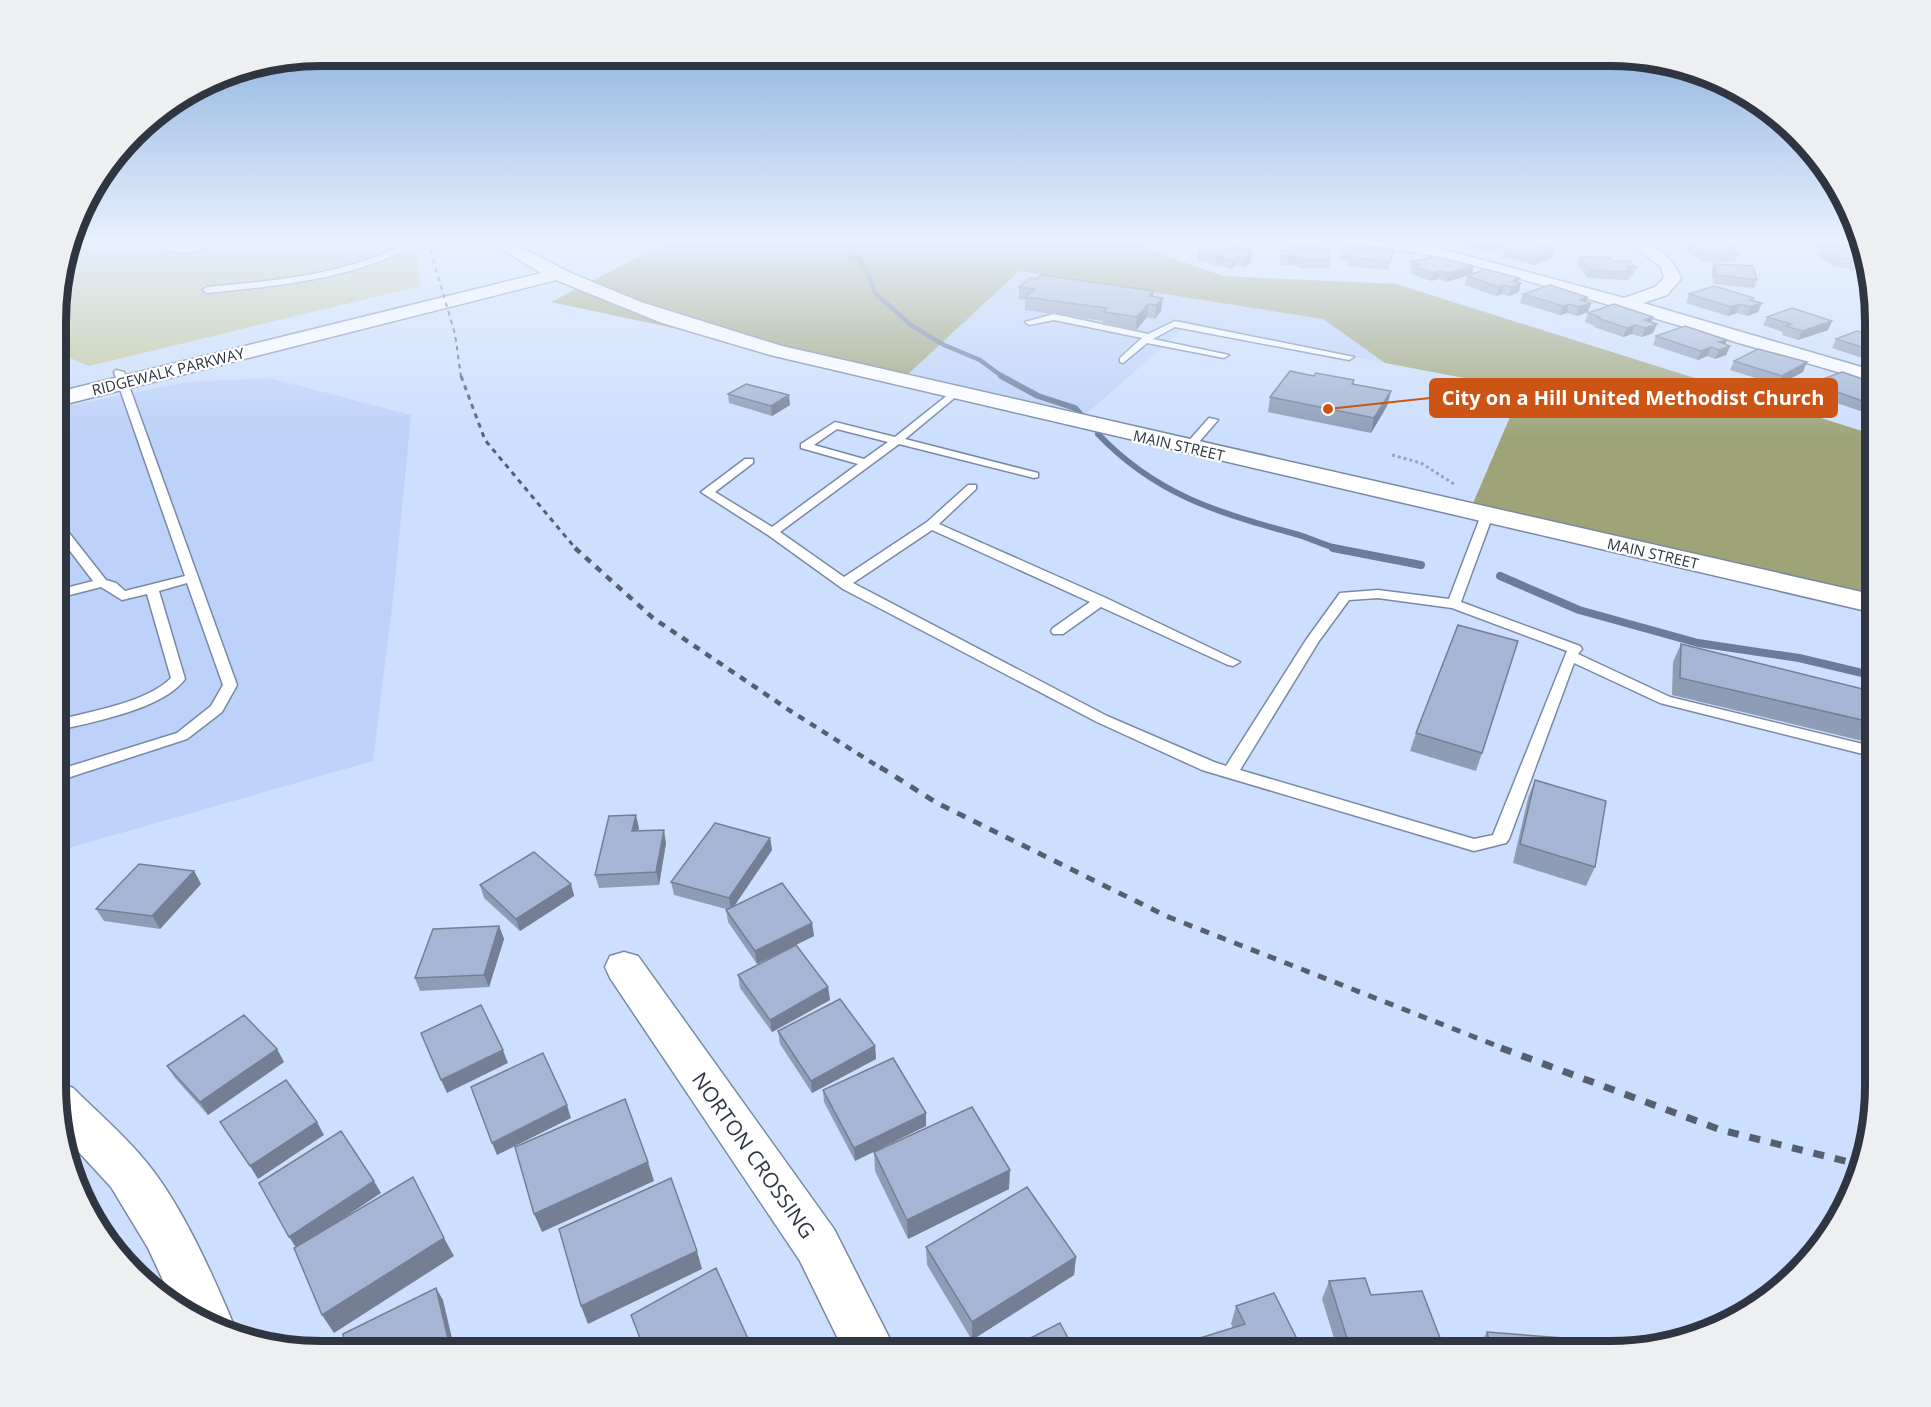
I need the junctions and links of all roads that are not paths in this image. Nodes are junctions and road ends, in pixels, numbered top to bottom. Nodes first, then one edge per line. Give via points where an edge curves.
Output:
1 (399, 308) edge
2 (638, 308) edge
3 (1641, 308) edge
4 (1029, 322) dead end
5 (1148, 339) junction
6 (1224, 355) dead end
7 (1349, 357) dead end
8 (1123, 360) dead end
9 (1865, 374) edge
10 (122, 377) junction
11 (66, 386) edge
12 (954, 393) junction
13 (66, 396) edge
14 (1213, 420) dead end
15 (896, 441) junction
16 (1189, 447) junction
17 (749, 461) dead end
18 (867, 462) junction
19 (1034, 475) dead end
20 (972, 487) dead end
21 (1487, 515) junction
22 (931, 525) junction
23 (772, 532) junction
24 (66, 537) edge
25 (193, 578) junction
26 (101, 583) junction
27 (844, 583) junction
28 (152, 588) junction
29 (66, 592) edge
30 (1101, 601) junction
31 (1865, 602) edge
32 (1454, 604) junction
33 (1058, 631) dead end
34 (1570, 656) junction
35 (1233, 662) dead end
36 (66, 723) edge
37 (1865, 750) edge
38 (66, 773) edge
39 (1230, 773) junction
40 (624, 967) dead end
41 (67, 1111) edge
42 (203, 1312) edge
43 (866, 1341) edge

1 - 10 main road, RIDGEWALK PARKWAY
2 - 12 main road, MAIN STREET via 700,330
3 - 9 street
4 - 5 lane via 1054,317
5 - 6 lane
5 - 7 lane via 1176,324
5 - 8 lane
10 - 11 main road, RIDGEWALK PARKWAY
10 - 13 main road, RIDGEWALK PARKWAY
10 - 25 lane
12 - 15 lane
12 - 16 main road, MAIN STREET
14 - 16 lane
15 - 18 lane
15 - 18 lane via 835,425 805,446
15 - 19 lane
16 - 21 main road, MAIN STREET
17 - 23 lane via 707,492
18 - 23 lane
20 - 22 lane
21 - 31 main road, MAIN STREET
21 - 32 lane
22 - 27 lane
22 - 30 lane
23 - 27 lane
24 - 26 lane
25 - 28 lane
25 - 38 lane via 230,685 217,709 182,736
26 - 28 lane via 122,596
26 - 29 lane
27 - 39 lane via 1102,719
28 - 36 lane via 178,679 175,685 149,698
30 - 33 lane
30 - 35 lane
32 - 34 lane via 1575,649
32 - 39 lane via 1378,594 1345,596
34 - 37 lane via 1665,700
34 - 39 lane via 1500,839 1474,845
40 - 43 street, NORTON CROSSING via 817,1245
41 - 42 street via 127,1172 165,1232

